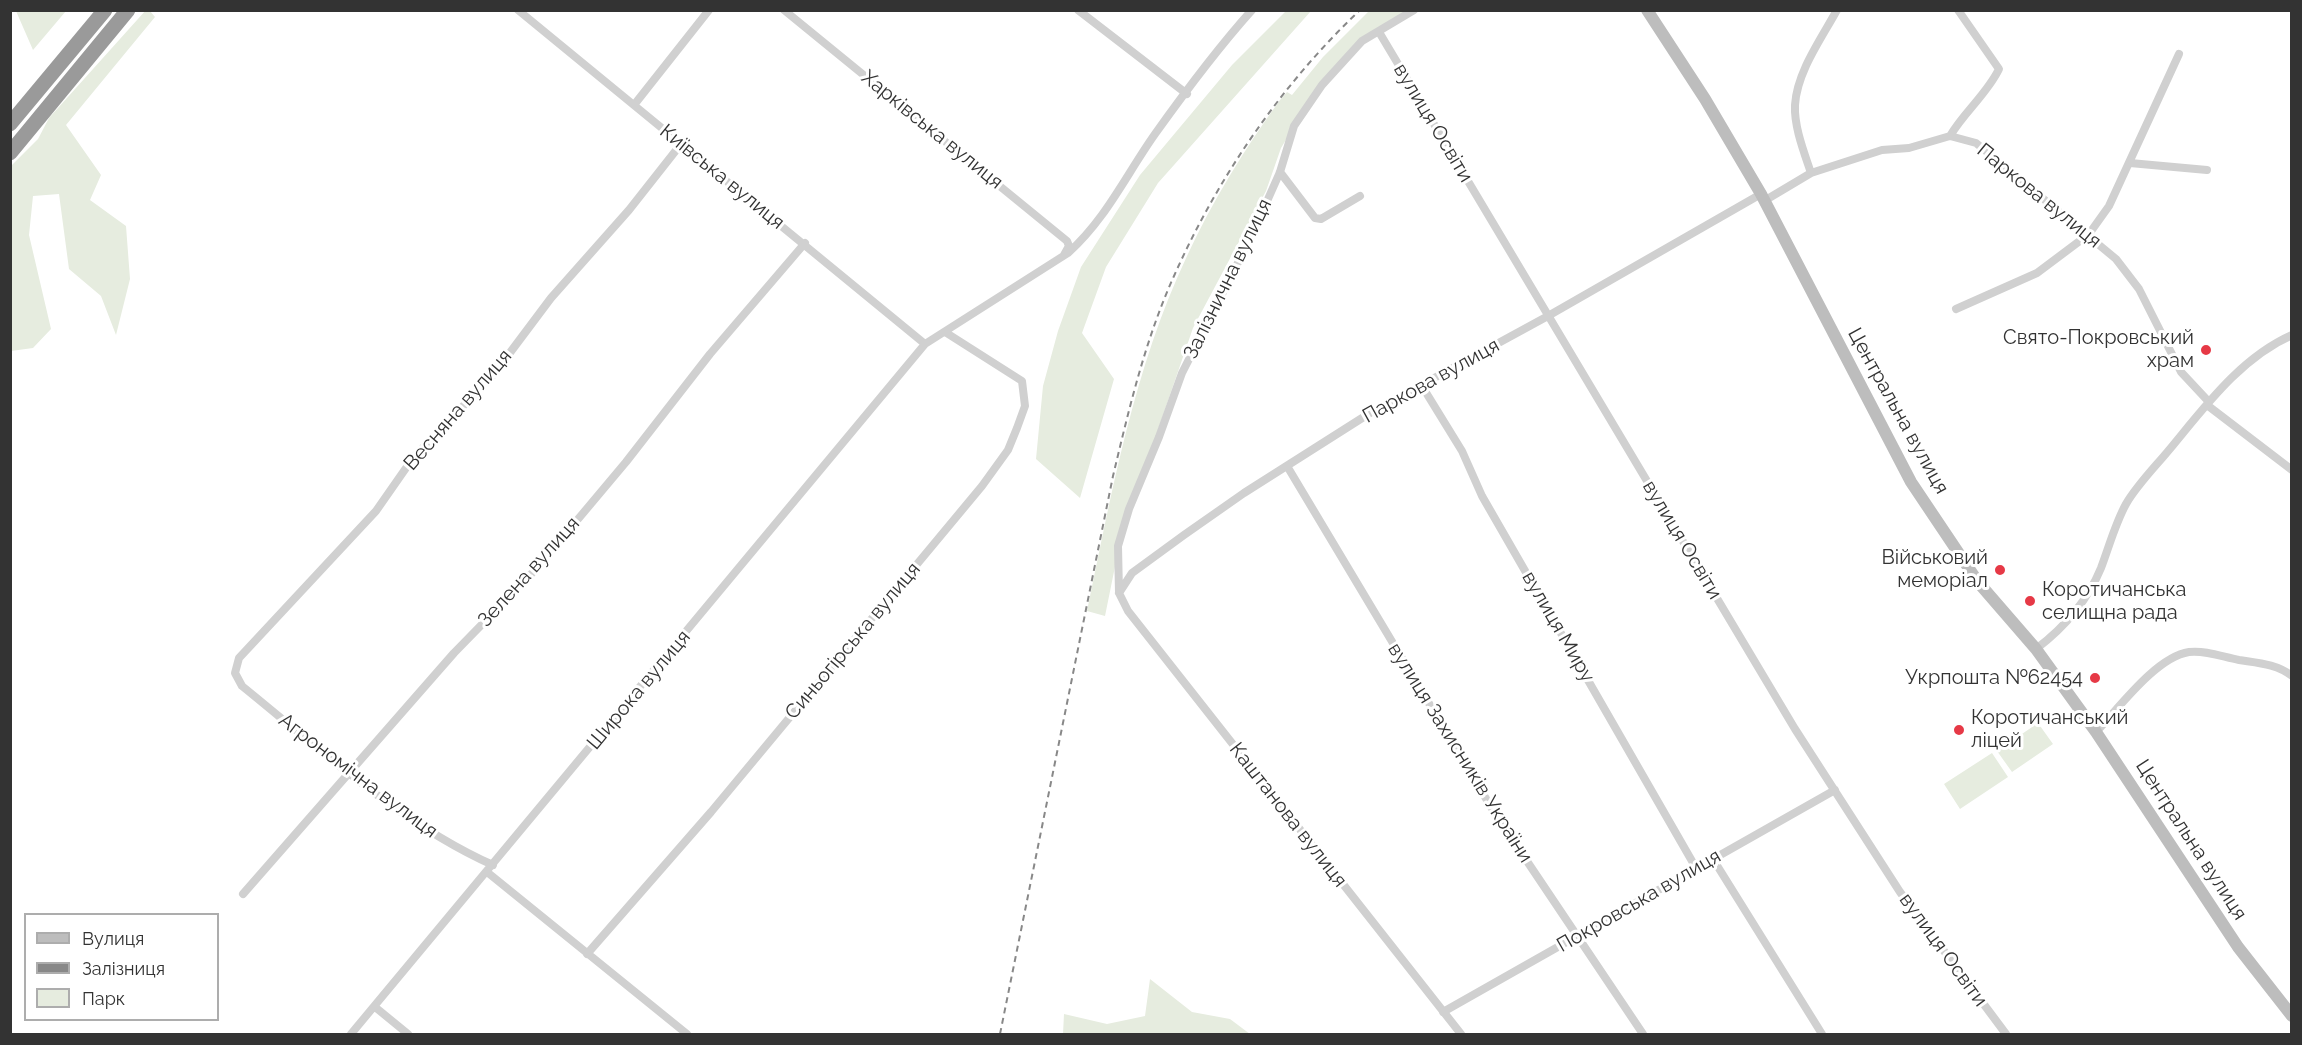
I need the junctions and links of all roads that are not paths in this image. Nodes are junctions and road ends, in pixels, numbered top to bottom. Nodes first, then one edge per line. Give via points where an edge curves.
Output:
1 (105, 10) edge
2 (128, 10) edge
3 (518, 10) edge
4 (709, 10) edge
5 (784, 10) edge
6 (1078, 10) edge
7 (1252, 10) edge
8 (1414, 10) edge
9 (1647, 10) edge
10 (1837, 10) edge
11 (1958, 10) edge
12 (1379, 32) junction
13 (2179, 54) dead end
14 (1187, 94) junction
15 (634, 105) junction
16 (10, 124) edge
17 (1950, 136) junction
18 (681, 144) junction
19 (10, 153) edge
20 (2130, 163) junction
21 (2207, 170) dead end
22 (1280, 172) junction
23 (1811, 173) junction
24 (1360, 196) dead end
25 (1763, 197) junction
26 (2089, 234) junction
27 (805, 243) junction
28 (1063, 256) junction
29 (1956, 309) dead end
30 (1548, 316) junction
31 (945, 332) junction
32 (2292, 335) edge
33 (925, 344) junction
34 (1422, 386) junction
35 (2208, 404) junction
36 (1287, 466) junction
37 (2292, 470) edge
38 (1119, 593) junction
39 (2036, 649) junction
40 (2288, 669) edge
41 (235, 673) joint
42 (2292, 676) edge
43 (2096, 732) junction
44 (350, 772) junction
45 (1835, 790) junction
46 (1713, 859) junction
47 (1696, 868) junction
48 (490, 869) junction
49 (243, 894) dead end
50 (1577, 937) junction
51 (587, 954) junction
52 (375, 1007) junction
53 (1443, 1012) junction
54 (2292, 1016) edge
55 (351, 1035) edge
56 (408, 1035) edge
57 (687, 1035) edge
58 (1461, 1035) edge
59 (1643, 1035) edge
60 (1822, 1035) edge
61 (2006, 1035) edge

1 - 16 highway
2 - 19 highway
3 - 15 street, Київська вулиця
4 - 15 street
5 - 28 street, Харківська вулиця via 1067,241 1069,246
6 - 14 street
7 - 14 street, Широка вулиця
8 - 12 street, Залізнична вулиця
9 - 25 street, Центральна вулиця
10 - 23 street via 1800,84 1795,106
11 - 17 street via 1999,69
12 - 22 street, Залізнична вулиця via 1354,49 1307,104 1294,126
12 - 30 street, вулиця Освіти
13 - 20 street
14 - 28 street, Широка вулиця via 1155,134 1101,219
15 - 18 street, Київська вулиця
17 - 23 street, Паркова вулиця via 1909,148 1882,150
17 - 26 street, Паркова вулиця via 1976,143
18 - 27 street, Київська вулиця
18 - 41 street, Весняна вулиця via 551,298 494,374 413,458 376,511 239,658
20 - 21 street
20 - 26 street via 2109,206
22 - 24 street via 1319,219
22 - 38 street, Залізнична вулиця via 1182,373 1129,509 1118,546
23 - 25 street, Паркова вулиця
25 - 30 street, Паркова вулиця
25 - 39 street, Центральна вулиця via 1911,482 1978,582
26 - 29 street via 2037,273
26 - 35 street, Паркова вулиця via 2116,259 2139,289 2181,372
27 - 33 street, Київська вулиця
27 - 44 street, Зелена вулиця via 537,568 454,653
28 - 31 street, Широка вулиця
30 - 34 street, Паркова вулиця
30 - 45 street, вулиця Освіти via 1794,729
31 - 33 street, Широка вулиця
31 - 51 street, Синьогірська вулиця via 1022,381 1025,406 1008,450 867,626
32 - 35 street via 2275,342 2236,373
33 - 48 street, Широка вулиця
34 - 36 street, Паркова вулиця via 1370,413
34 - 47 street, вулиця Миру
35 - 37 street, Паркова вулиця
35 - 39 street via 2127,503 2079,608 2060,631
36 - 38 street, Паркова вулиця via 1132,573
36 - 50 street, вулиця Захисників України via 1494,812
38 - 53 street, Каштанова вулиця via 1128,611
39 - 43 street, Центральна вулиця
40 - 42 street
40 - 43 street via 2205,653 2179,655 2163,663
41 - 44 street, Агрономічна вулиця via 242,686
43 - 54 street, Центральна вулиця via 2238,947
44 - 48 street, Агрономічна вулиця via 444,841
44 - 49 street, Зелена вулиця
45 - 46 street, Покровська вулиця
45 - 61 street, вулиця Освіти via 1900,892
46 - 47 street, Покровська вулиця
46 - 60 street
47 - 50 street, Покровська вулиця
48 - 51 street, Агрономічна вулиця
48 - 52 street, Широка вулиця
50 - 53 street, Покровська вулиця
50 - 59 street, вулиця Захисників України
51 - 57 street, Агрономічна вулиця
52 - 55 street, Широка вулиця
52 - 56 street
53 - 58 street, Каштанова вулиця

